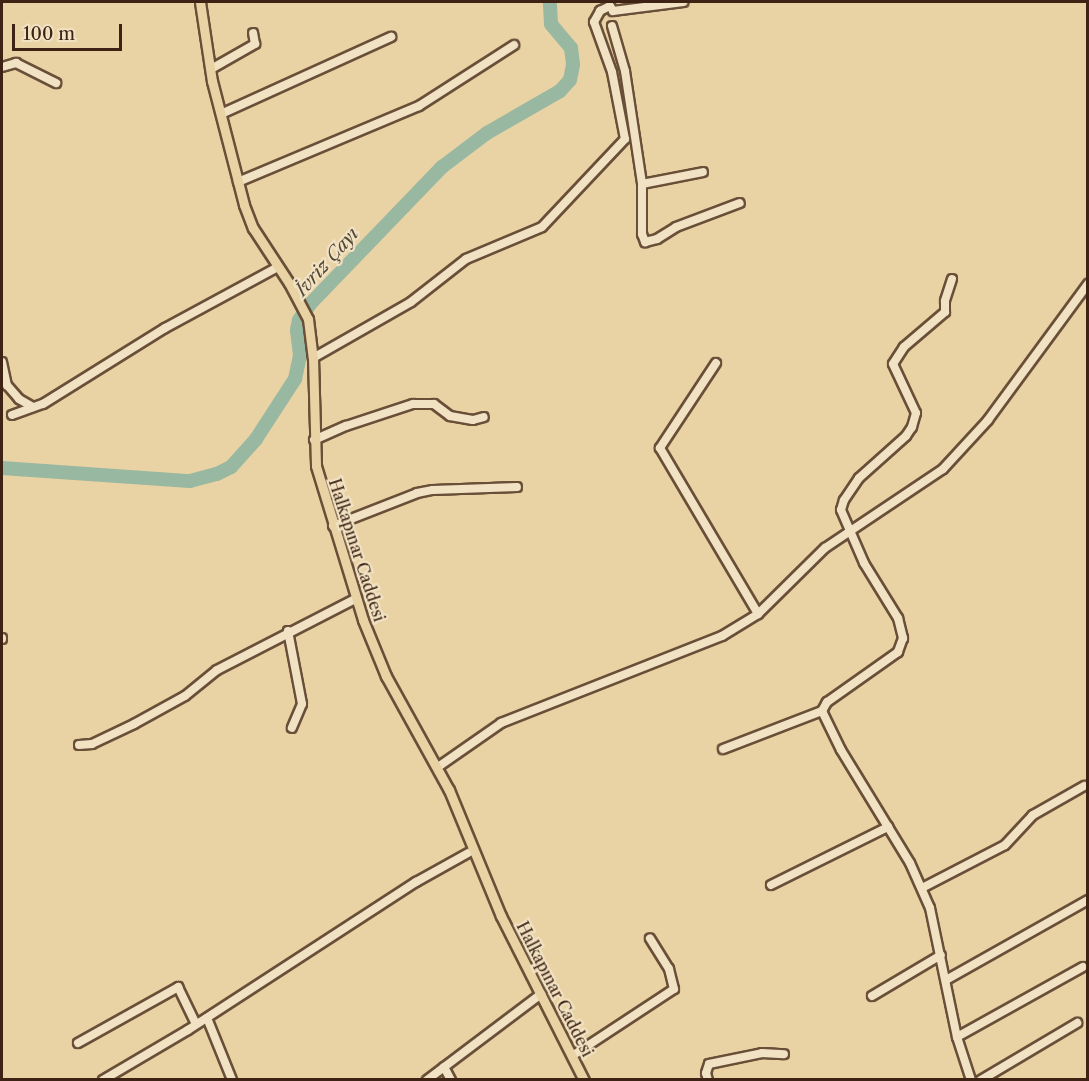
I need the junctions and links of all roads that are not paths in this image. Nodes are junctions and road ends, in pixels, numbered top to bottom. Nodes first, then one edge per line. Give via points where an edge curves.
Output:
1 (200, 2) edge
2 (683, 2) edge
3 (612, 27) dead end
4 (253, 33) dead end
5 (391, 37) dead end
6 (514, 45) dead end
7 (2, 67) edge
8 (211, 69) junction
9 (56, 83) dead end
10 (221, 114) junction
11 (625, 140) junction
12 (634, 140) junction
13 (703, 172) dead end
14 (238, 182) junction
15 (642, 184) junction
16 (740, 203) dead end
17 (278, 267) junction
18 (952, 279) dead end
19 (1088, 284) edge
20 (313, 358) junction
21 (2, 362) edge
22 (716, 363) dead end
23 (33, 407) junction
24 (12, 415) dead end
25 (484, 417) dead end
26 (314, 440) junction
27 (517, 487) dead end
28 (333, 526) junction
29 (850, 529) junction
30 (357, 598) junction
31 (758, 614) junction
32 (288, 631) junction
33 (822, 711) junction
34 (292, 728) dead end
35 (79, 745) dead end
36 (723, 749) dead end
37 (438, 768) junction
38 (1084, 786) dead end
39 (888, 827) junction
40 (468, 853) dead end
41 (771, 885) dead end
42 (922, 888) junction
43 (1088, 900) edge
44 (650, 939) dead end
45 (940, 955) junction
46 (1083, 967) dead end
47 (946, 980) junction
48 (541, 994) junction
49 (872, 996) dead end
50 (207, 1018) junction
51 (1077, 1023) dead end
52 (196, 1024) junction
53 (957, 1037) junction
54 (78, 1043) dead end
55 (783, 1054) dead end
56 (572, 1056) junction
57 (444, 1067) junction
58 (103, 1080) edge
59 (232, 1080) edge
60 (427, 1080) edge
61 (451, 1080) edge
62 (584, 1080) edge
63 (708, 1080) edge
64 (971, 1080) edge
65 (981, 1080) edge

1 - 8 main road, Halkapınar Caddesi
2 - 11 street via 613,11 610,6 600,11 594,22 612,72
3 - 12 street via 625,71
4 - 8 street via 255,44
5 - 10 street
6 - 14 street via 419,106
7 - 9 street via 16,63
8 - 10 main road, Halkapınar Caddesi
10 - 14 main road, Halkapınar Caddesi
11 - 12 street
11 - 20 street via 542,227 466,259 411,302
12 - 15 street
13 - 15 street
14 - 17 main road, Halkapınar Caddesi via 253,228
15 - 16 street via 645,242
17 - 20 main road, Halkapınar Caddesi via 304,310
17 - 23 street via 165,328
18 - 29 street via 945,312 904,347 893,363 916,419 906,436 859,478 844,500 841,510
19 - 29 street via 988,420 943,469
20 - 26 main road, Halkapınar Caddesi
21 - 23 street via 7,386
22 - 31 street via 660,448
23 - 24 street
25 - 26 street via 473,420 450,416 434,405 412,404
26 - 28 main road, Halkapınar Caddesi via 319,480
27 - 28 street via 417,493
28 - 30 main road, Halkapınar Caddesi
29 - 31 street via 825,548
29 - 33 street via 864,562 897,618 903,638 898,652 827,702
30 - 32 street
30 - 37 main road, Halkapınar Caddesi via 386,676
31 - 37 street via 722,636 501,723
32 - 34 street via 302,704
32 - 35 street via 217,670 185,696 92,744
33 - 36 street
33 - 39 street
37 - 48 main road, Halkapınar Caddesi via 501,916
38 - 42 street via 1033,815 998,849
39 - 41 street
39 - 42 street
40 - 50 street via 416,882
42 - 45 street
43 - 47 street
44 - 56 street via 669,969 674,989
45 - 47 street
45 - 49 street
46 - 53 street
47 - 53 street
48 - 56 main road, Halkapınar Caddesi
48 - 57 street
50 - 52 street
50 - 59 street
51 - 65 street
52 - 54 street via 178,987
52 - 58 street
53 - 64 street
55 - 63 street via 762,1053 709,1064
56 - 62 main road, Halkapınar Caddesi
57 - 60 street
57 - 61 street

